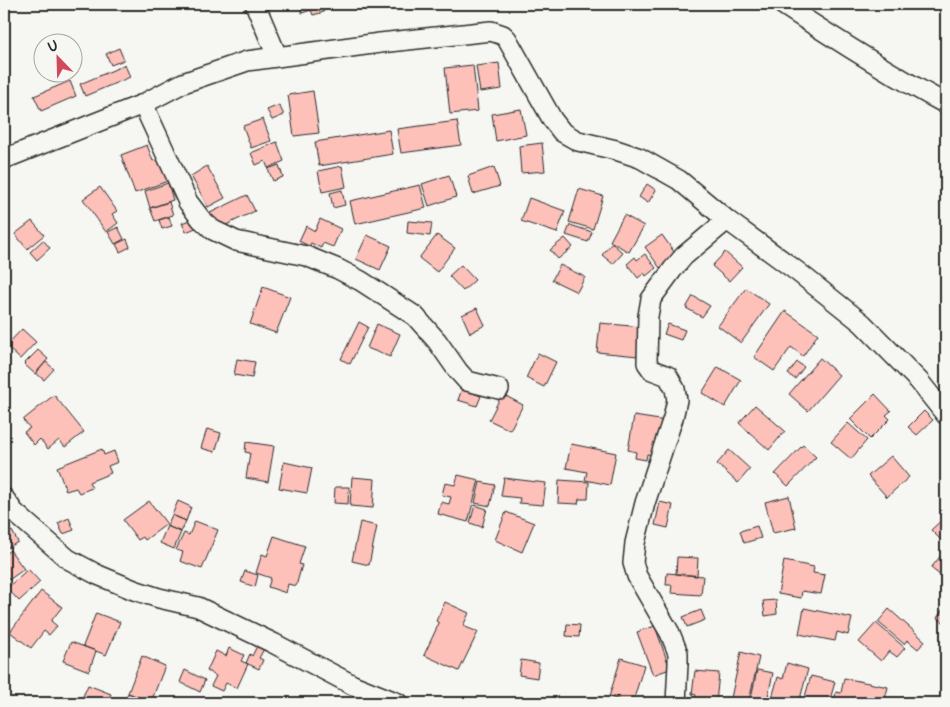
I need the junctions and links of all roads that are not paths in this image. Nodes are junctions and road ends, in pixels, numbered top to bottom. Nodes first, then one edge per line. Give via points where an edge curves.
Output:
1 (255, 4) edge
2 (782, 4) edge
3 (276, 56) junction
4 (143, 104) junction
5 (946, 104) edge
6 (4, 160) edge
7 (727, 220) junction
8 (499, 389) dead end
9 (946, 415) edge
10 (7, 510) edge
11 (398, 703) edge
12 (676, 703) edge

1 - 3 street
2 - 5 street
3 - 4 street via 213,72
3 - 7 street via 380,42 497,32 507,39 562,132 578,141 640,158 679,180
4 - 6 street
4 - 8 street via 188,202 213,230 236,241 306,256 361,281 415,316 467,381
7 - 9 street via 862,323 919,381
7 - 12 street via 673,269 651,299 648,316 647,363 652,370 668,376 677,400 645,503 633,563 678,653
10 - 11 street via 68,560 98,575 159,598 198,607 353,685

